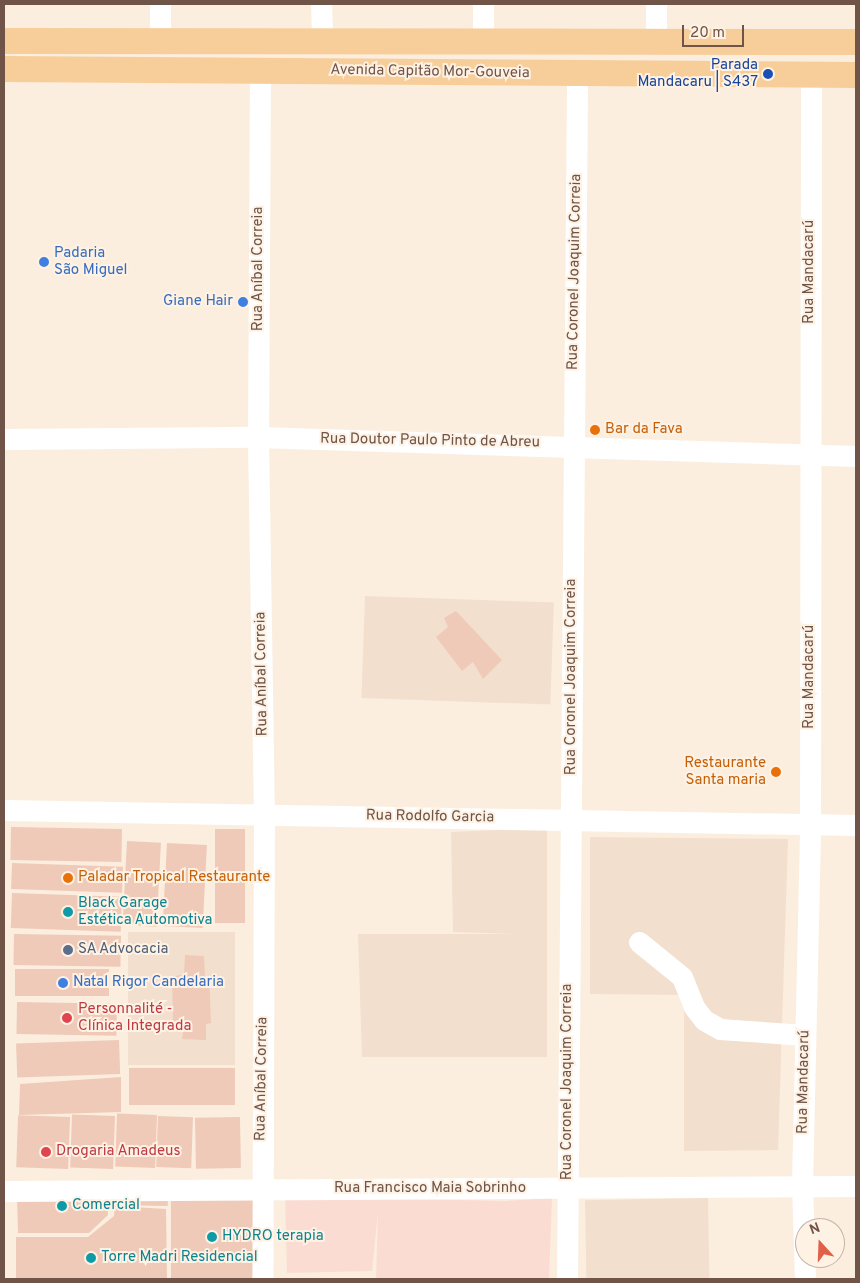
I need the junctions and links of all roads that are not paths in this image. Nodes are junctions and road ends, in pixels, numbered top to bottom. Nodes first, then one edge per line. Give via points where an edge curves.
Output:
1 (160, 4) edge
2 (321, 4) edge
3 (483, 4) edge
4 (656, 4) edge
5 (4, 41) edge
6 (160, 41) junction
7 (322, 42) junction
8 (483, 42) junction
9 (656, 42) junction
10 (856, 42) edge
11 (260, 68) junction
12 (4, 69) edge
13 (577, 74) junction
14 (811, 74) junction
15 (856, 74) edge
16 (258, 437) junction
17 (4, 439) edge
18 (574, 445) junction
19 (810, 455) junction
20 (856, 456) edge
21 (4, 810) edge
22 (264, 815) junction
23 (570, 820) junction
24 (810, 824) junction
25 (856, 825) edge
26 (639, 942) dead end
27 (805, 1035) junction
28 (802, 1186) junction
29 (856, 1186) edge
30 (567, 1188) junction
31 (260, 1190) junction
32 (4, 1191) edge
33 (262, 1279) edge
34 (567, 1279) edge
35 (804, 1279) edge

1 - 6 street
2 - 7 street
3 - 8 street
4 - 9 street
5 - 6 main road, Avenida Capitão Mor-Gouveia
6 - 7 main road, Avenida Capitão Mor-Gouveia
7 - 8 main road, Avenida Capitão Mor-Gouveia
8 - 9 main road, Avenida Capitão Mor-Gouveia
9 - 10 main road, Avenida Capitão Mor-Gouveia
11 - 12 main road, Avenida Capitão Mor-Gouveia
11 - 13 main road, Avenida Capitão Mor-Gouveia
11 - 16 street, Rua Aníbal Correia
13 - 14 main road, Avenida Capitão Mor-Gouveia
13 - 18 street, Rua Coronel Joaquim Correia
14 - 15 main road, Avenida Capitão Mor-Gouveia
14 - 19 street, Rua Mandacarú
16 - 17 street, Rua Doutor Paulo Pinto de Abreu
16 - 18 street, Rua Doutor Paulo Pinto de Abreu
16 - 22 street, Rua Aníbal Correia
18 - 19 street, Rua Doutor Paulo Pinto de Abreu
18 - 23 street, Rua Coronel Joaquim Correia
19 - 20 street, Rua Doutor Paulo Pinto de Abreu
19 - 24 street, Rua Mandacarú
21 - 22 street, Rua Rodolfo Garcia
22 - 23 street, Rua Rodolfo Garcia
22 - 31 street, Rua Aníbal Correia
23 - 24 street, Rua Rodolfo Garcia
23 - 30 street, Rua Coronel Joaquim Correia
24 - 25 street, Rua Rodolfo Garcia
24 - 27 street, Rua Mandacarú
26 - 27 street via 682,977 694,1007 704,1020 720,1029
27 - 28 street, Rua Mandacarú
28 - 29 street, Rua Francisco Maia Sobrinho
28 - 30 street, Rua Francisco Maia Sobrinho
28 - 35 street, Rua Mandacarú
30 - 31 street, Rua Francisco Maia Sobrinho
30 - 34 street, Rua Coronel Joaquim Correia
31 - 32 street, Rua Francisco Maia Sobrinho
31 - 33 street, Rua Aníbal Correia

